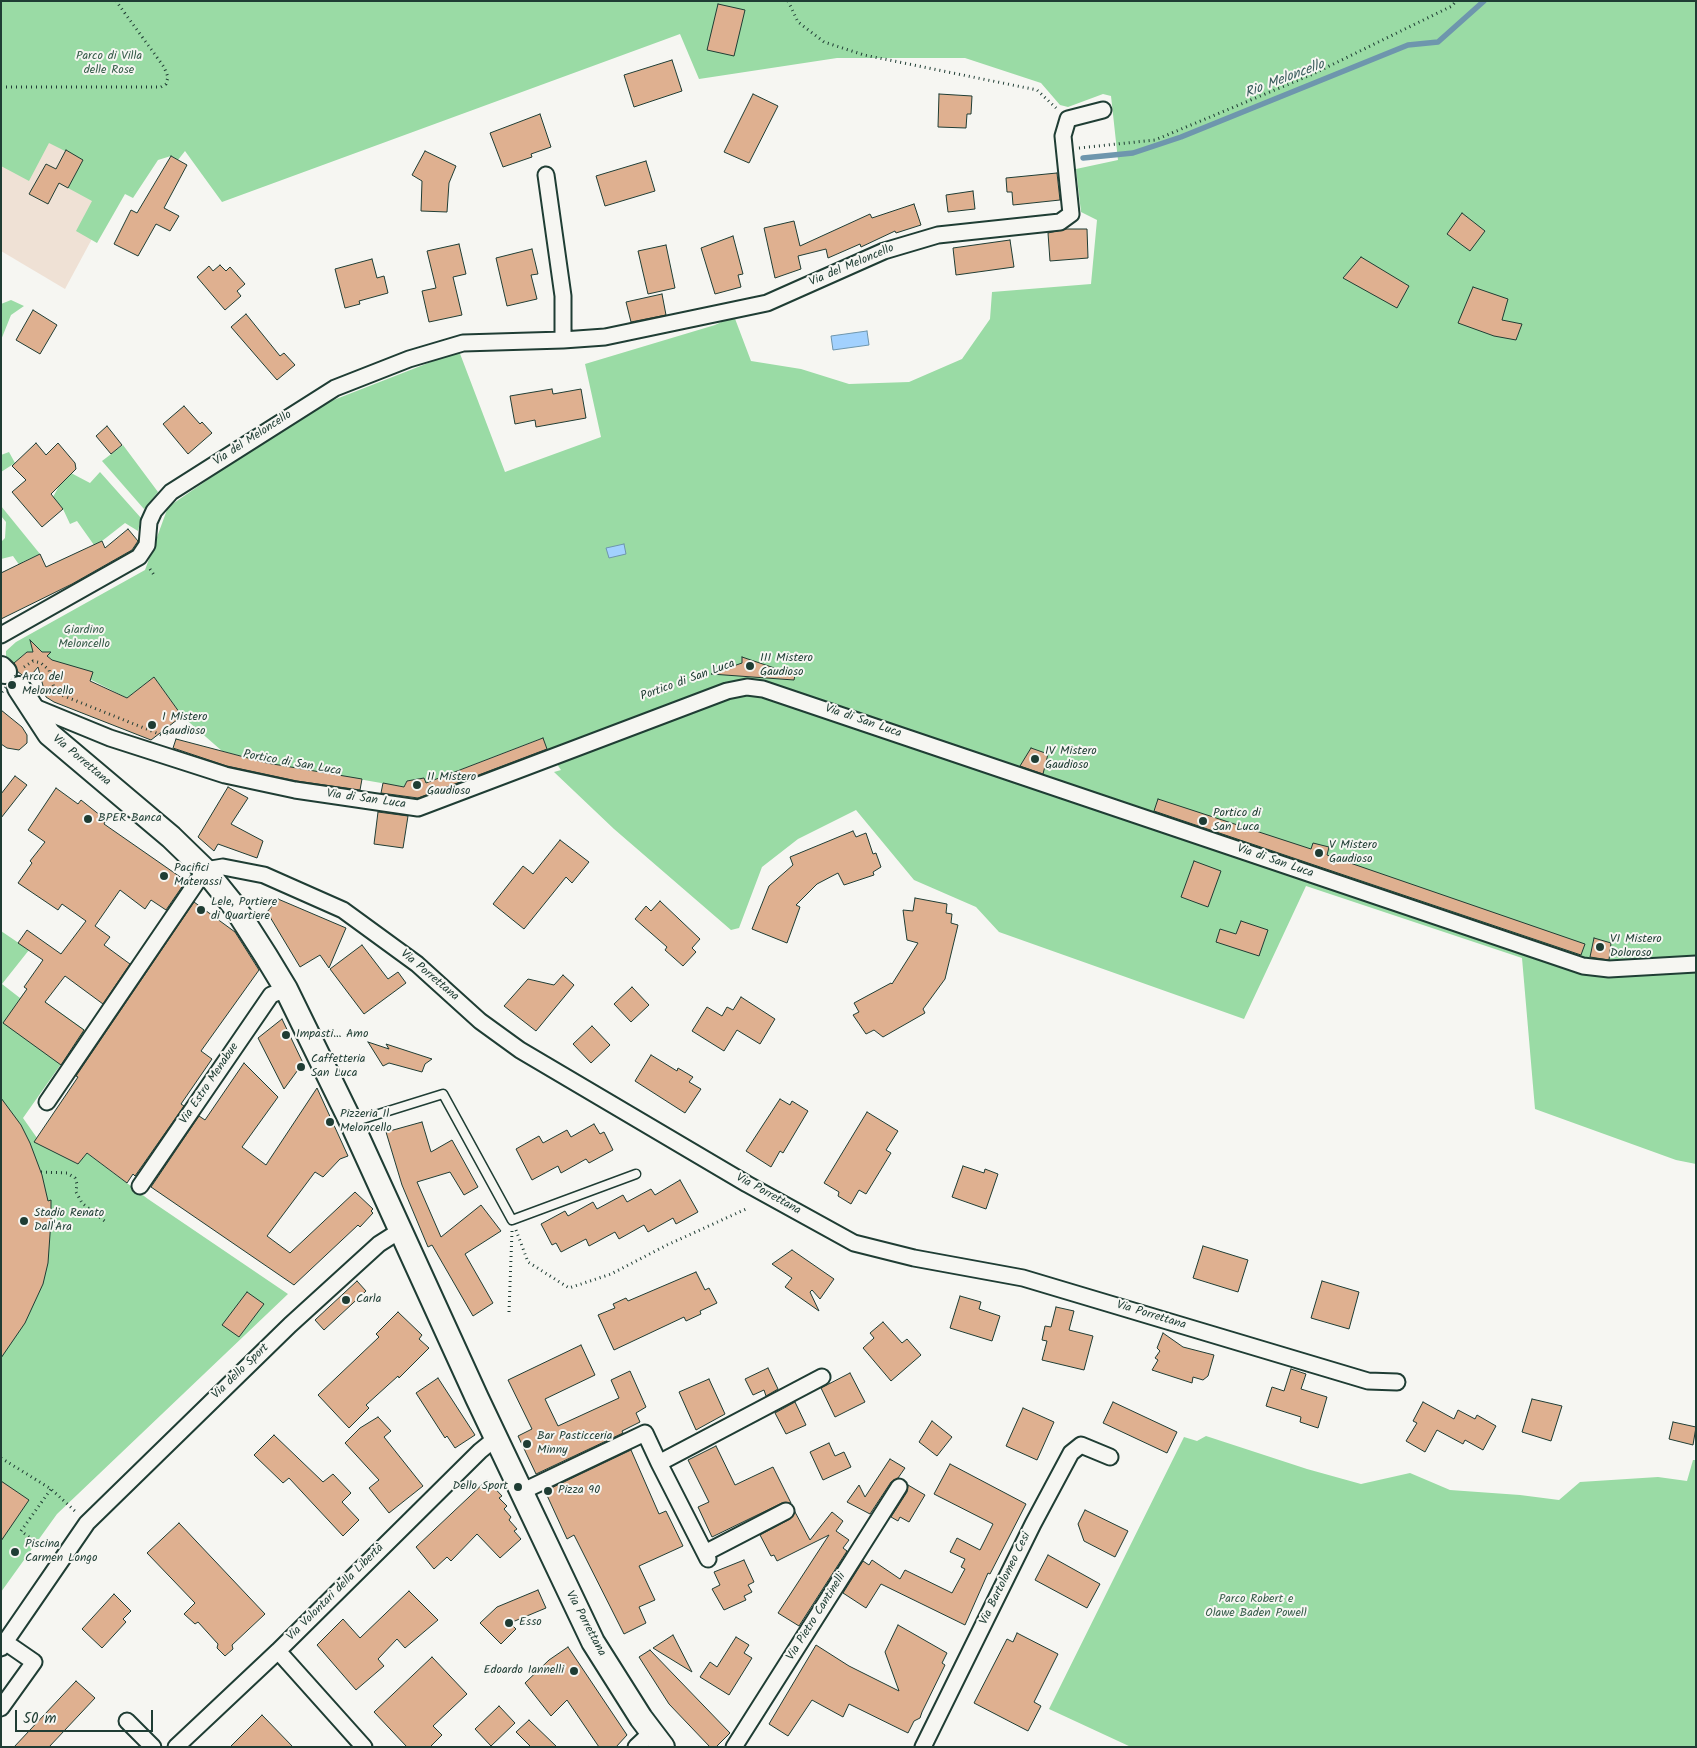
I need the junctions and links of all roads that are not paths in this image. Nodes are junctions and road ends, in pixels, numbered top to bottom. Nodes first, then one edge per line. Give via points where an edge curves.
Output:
1 (1103, 110) dead end
2 (546, 175) dead end
3 (563, 340) junction
4 (1, 634) edge
5 (9, 679) edge
6 (32, 706) junction
7 (205, 870) junction
8 (1696, 964) edge
9 (286, 989) junction
10 (48, 1102) dead end
11 (352, 1122) junction
12 (636, 1174) dead end
13 (140, 1186) dead end
14 (401, 1230) junction
15 (822, 1377) dead end
16 (1397, 1382) dead end
17 (496, 1438) junction
18 (1110, 1457) dead end
19 (659, 1463) junction
20 (899, 1487) dead end
21 (521, 1492) junction
22 (786, 1511) dead end
23 (3, 1645) edge
24 (278, 1651) junction
25 (1, 1708) edge
26 (127, 1721) dead end
27 (650, 1742) edge
28 (152, 1747) edge
29 (176, 1747) edge
30 (364, 1747) edge
31 (734, 1747) edge
32 (923, 1747) edge

1 - 3 street, Via del Meloncello via 1068,119 1063,136 1071,214 1060,222 938,235 884,251 767,303 605,337
2 - 3 street via 563,296
3 - 4 street, Via del Meloncello via 463,343 409,359 335,388 171,492 149,522 147,545 139,558
5 - 6 main road, Via Porrettana
6 - 7 main road, Via Porrettana via 49,734 171,837
6 - 8 street, Via di San Luca via 110,738 225,774 296,790 418,808 727,691 763,688 1583,966 1609,969
7 - 9 main road, Via Porrettana via 245,921
7 - 10 street
7 - 16 street, Via Porrettana via 223,866 264,875 343,910 417,964 480,1021 520,1050 747,1184 854,1242 914,1258 1023,1278 1368,1381
9 - 11 main road, Via Porrettana
9 - 13 street, Via Estro Menabue via 271,995
11 - 12 lane via 443,1094 512,1220
11 - 14 main road, Via Porrettana
14 - 17 main road, Via Porrettana
14 - 23 street, Via dello Sport via 379,1244 290,1325 87,1523
15 - 19 street
17 - 21 main road, Via Porrettana
17 - 24 street, Via Volontari della Libertà
18 - 32 street, Via Bartolomeo Cesi via 1081,1445 1071,1453
19 - 21 street via 645,1433
19 - 22 street via 706,1556
20 - 31 street, Via Pietro Cantinelli
21 - 27 main road, Via Porrettana via 593,1642
23 - 25 street, Via dello Sport via 34,1662
24 - 29 street, Via Volontari della Libertà
24 - 30 street
26 - 28 street

